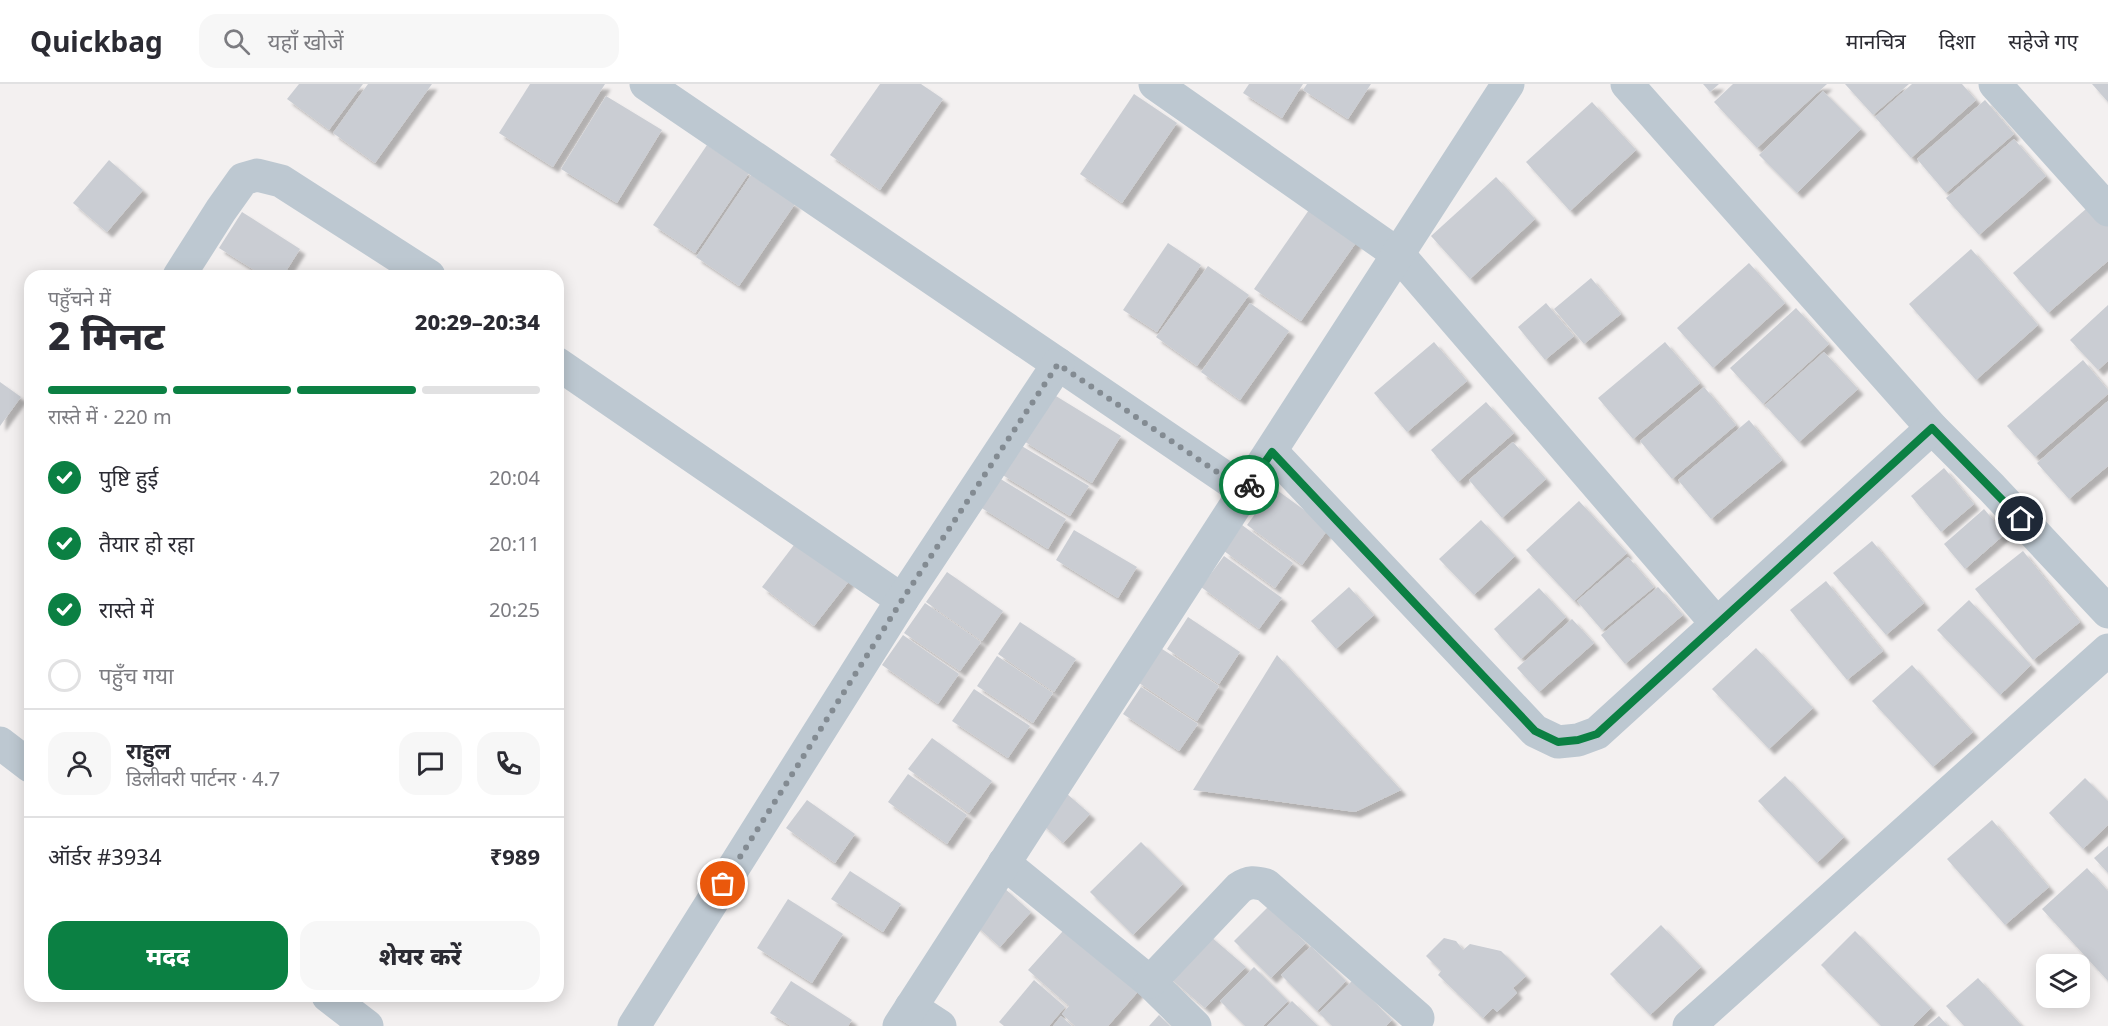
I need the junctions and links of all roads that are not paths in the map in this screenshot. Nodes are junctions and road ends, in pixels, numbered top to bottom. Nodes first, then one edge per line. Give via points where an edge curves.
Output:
1 (646, 84) edge
2 (1155, 84) edge
3 (1509, 84) edge
4 (1627, 84) edge
5 (1995, 84) edge
6 (2108, 210) edge
7 (1399, 255) junction
8 (183, 270) edge
9 (420, 270) edge
10 (1058, 364) junction
11 (564, 368) edge
12 (1932, 428) junction
13 (1272, 452) junction
14 (1245, 491) junction
15 (902, 600) junction
16 (2108, 612) edge
17 (1717, 624) junction
18 (2108, 650) edge
19 (0, 743) edge
20 (24, 761) edge
21 (1004, 862) junction
22 (1150, 981) junction
23 (336, 1002) edge
24 (905, 1017) edge
25 (1418, 1018) dead end
26 (367, 1026) edge
27 (634, 1026) edge
28 (940, 1026) edge
29 (1195, 1026) edge
30 (1689, 1026) edge

1 - 10 street
2 - 7 street
3 - 7 street
4 - 12 street
5 - 6 street
7 - 13 street
7 - 17 street
8 - 9 street via 243,179 257,175 281,182
10 - 14 street
10 - 15 street
11 - 15 street
12 - 16 street
12 - 17 street
13 - 14 street
13 - 17 street via 1535,731 1558,742 1597,734
14 - 21 street
15 - 27 street
18 - 30 street
19 - 20 street
21 - 22 street
21 - 24 street
22 - 25 street via 1239,888 1255,882 1266,885
22 - 29 street
23 - 26 street
24 - 28 street

